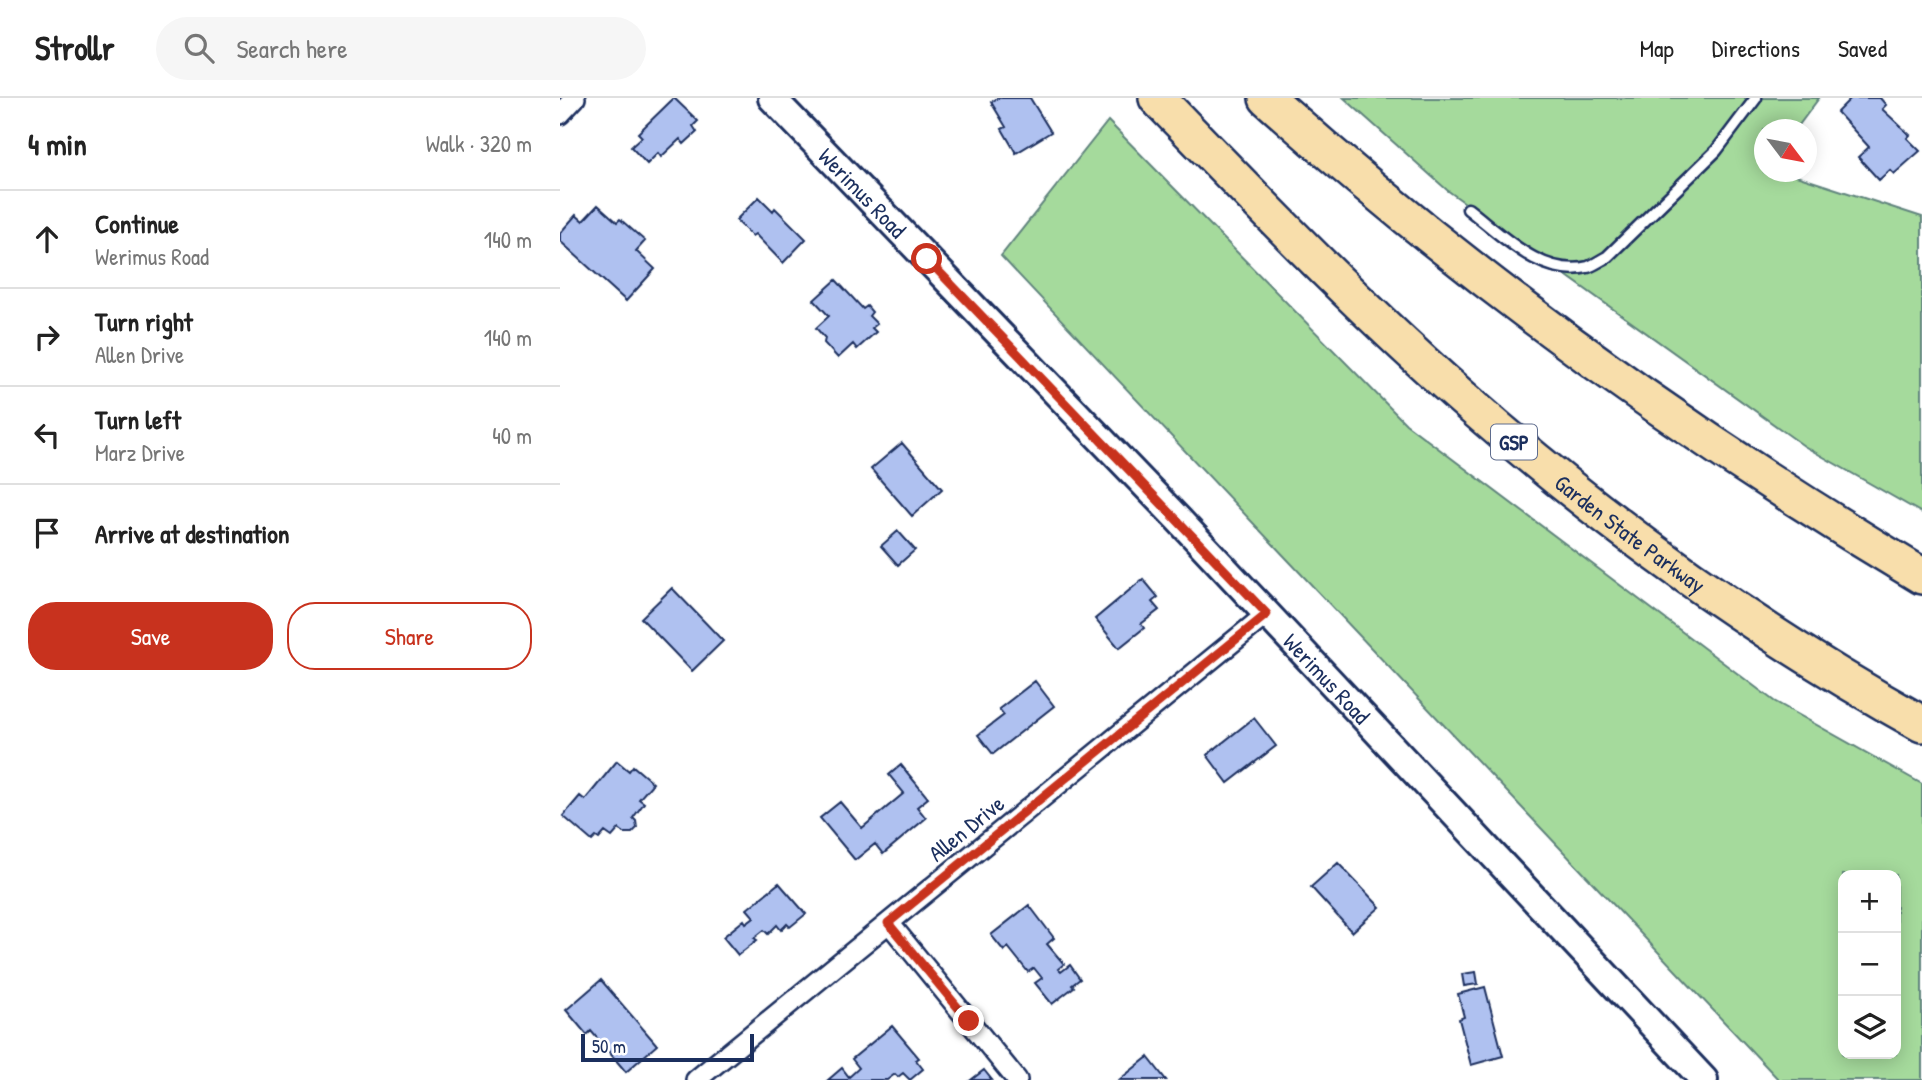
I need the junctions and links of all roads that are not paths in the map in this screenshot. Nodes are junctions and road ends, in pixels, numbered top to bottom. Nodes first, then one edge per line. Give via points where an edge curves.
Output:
1 (575, 98) edge
2 (772, 98) edge
3 (1157, 98) edge
4 (1266, 98) edge
5 (1756, 98) edge
6 (560, 114) edge
7 (1468, 209) dead end
8 (1922, 576) edge
9 (1267, 614) junction
10 (1922, 724) edge
11 (888, 923) junction
12 (696, 1080) edge
13 (1017, 1080) edge
14 (1703, 1080) edge

1 - 6 street
2 - 9 main road, Werimus Road
3 - 10 highway, Garden State Parkway / GSP via 1378,321 1570,488 1777,636
4 - 8 highway via 1423,231 1623,384 1832,523
5 - 7 lane via 1716,151 1607,257 1588,267 1555,266 1532,258
9 - 11 street, Allen Drive
9 - 14 main road, Werimus Road
11 - 12 street, Allen Drive
11 - 13 street

